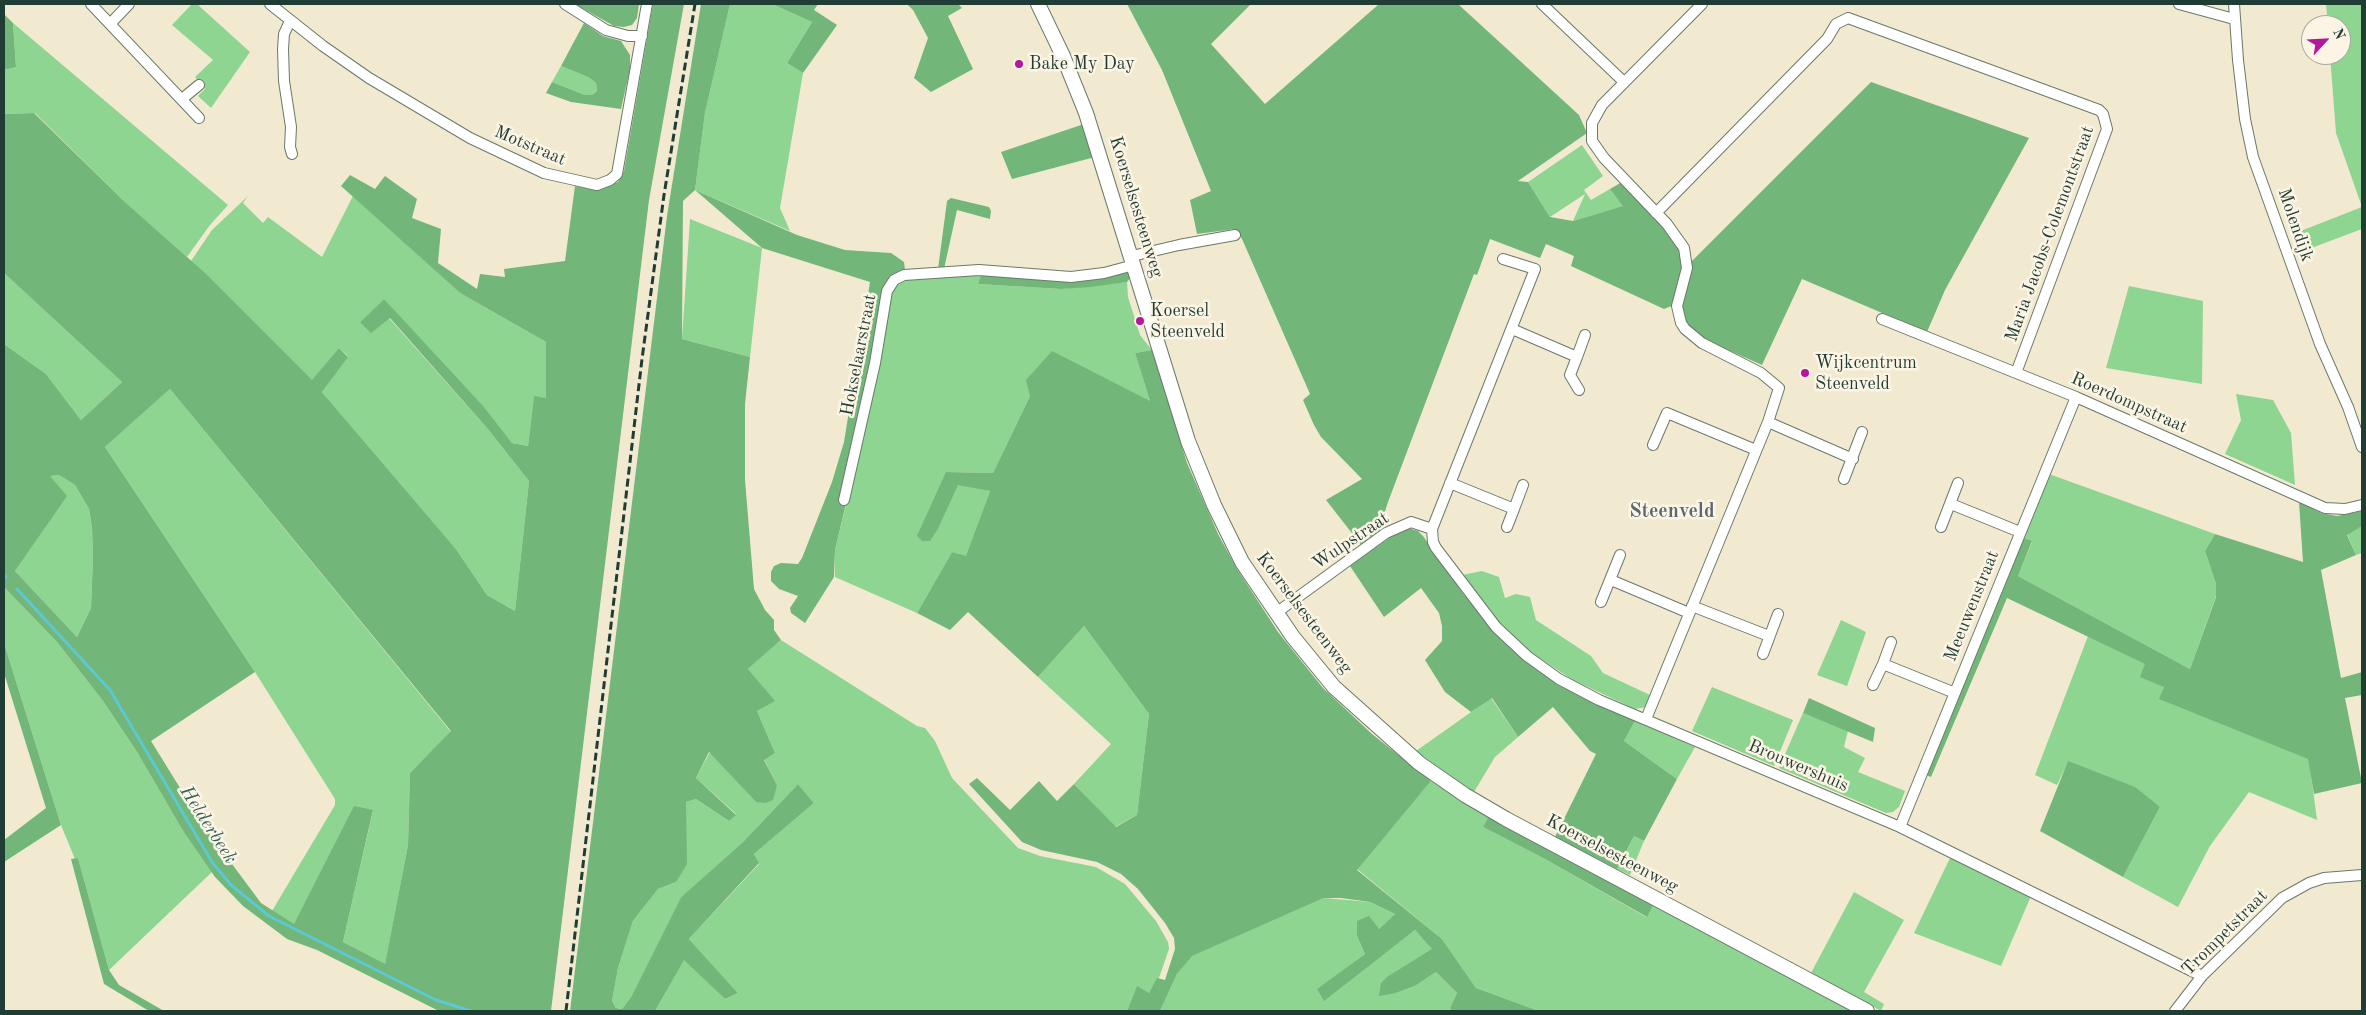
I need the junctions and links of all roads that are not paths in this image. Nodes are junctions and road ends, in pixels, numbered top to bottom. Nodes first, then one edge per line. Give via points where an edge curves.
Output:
1 (91, 4) edge
2 (129, 4) edge
3 (270, 4) edge
4 (565, 4) edge
5 (647, 4) edge
6 (1038, 4) edge
7 (1542, 4) edge
8 (1702, 4) edge
9 (2179, 4) edge
10 (2234, 4) edge
11 (2234, 19) junction
12 (290, 21) junction
13 (110, 24) junction
14 (642, 36) junction
15 (1624, 82) junction
16 (200, 85) dead end
17 (182, 99) junction
18 (199, 118) dead end
19 (292, 154) dead end
20 (1656, 213) junction
21 (1235, 234) dead end
22 (1504, 259) dead end
23 (1133, 261) junction
24 (1882, 319) dead end
25 (1512, 330) junction
26 (1585, 334) dead end
27 (1577, 357) junction
28 (2016, 373) junction
29 (1579, 390) dead end
30 (2076, 397) junction
31 (1768, 422) junction
32 (1862, 432) dead end
33 (1654, 445) dead end
34 (2362, 447) edge
35 (1756, 450) junction
36 (1853, 459) junction
37 (1844, 478) dead end
38 (1450, 483) junction
39 (1958, 483) dead end
40 (1523, 486) dead end
41 (844, 500) dead end
42 (1951, 504) junction
43 (2362, 504) edge
44 (1514, 509) junction
45 (1507, 527) dead end
46 (1941, 527) dead end
47 (1432, 529) junction
48 (2020, 532) junction
49 (1620, 555) dead end
50 (1611, 580) junction
51 (1601, 602) dead end
52 (1691, 610) junction
53 (1276, 613) junction
54 (1778, 614) dead end
55 (1769, 636) junction
56 (1891, 642) dead end
57 (1763, 654) dead end
58 (1883, 664) junction
59 (1873, 685) dead end
60 (1955, 693) junction
61 (1646, 719) junction
62 (1900, 827) junction
63 (2362, 875) edge
64 (2202, 976) junction
65 (1867, 1011) edge
66 (2175, 1011) edge

1 - 13 street
2 - 13 street
3 - 12 street, Motstraat
4 - 14 street via 606,30
5 - 14 street, Motstraat
6 - 23 street, Koerselsesteenweg via 1086,113
7 - 15 street
8 - 15 street
9 - 11 street
10 - 11 street, Molendijk
11 - 34 street, Molendijk via 2245,118 2253,156 2317,336
12 - 14 street, Motstraat via 369,78 470,138 544,173 597,185 617,174
12 - 19 street via 284,34 283,49
13 - 17 street
15 - 20 street via 1595,114 1592,141
16 - 17 street
17 - 18 street
20 - 28 street, Maria Jacobs-Colemontstraat via 1827,39 1836,24 1847,19 2099,110 2107,128
20 - 31 street via 1676,236 1687,259 1688,268 1677,306 1681,323 1702,343 1761,373 1780,388
21 - 23 street, Hokselaarstraat via 1178,244
22 - 25 street via 1535,269
23 - 41 street, Hokselaarstraat via 1104,273 1071,277 980,270 904,275 894,280 887,292 875,363
23 - 53 street, Koerselsesteenweg via 1188,442 1202,477 1242,562
24 - 28 street, Roerdompstraat
25 - 27 street
25 - 38 street
26 - 27 street
27 - 29 street via 1570,375
28 - 30 street, Roerdompstraat
30 - 43 street, Roerdompstraat via 2325,508 2345,509
30 - 48 street, Meeuwenstraat
31 - 35 street
31 - 36 street
32 - 36 street
33 - 35 street via 1667,413
35 - 52 street
36 - 37 street
38 - 44 street
38 - 47 street
39 - 42 street
40 - 44 street
42 - 46 street
42 - 48 street
44 - 45 street
47 - 53 street, Wulpstraat via 1410,522 1386,533
47 - 61 street, Brouwershuis via 1436,548 1496,627 1527,656 1559,679
48 - 60 street, Meeuwenstraat
49 - 50 street
50 - 51 street
50 - 52 street
52 - 55 street
52 - 61 street
53 - 65 street, Koerselsesteenweg via 1334,687 1419,763 1465,795
54 - 55 street
55 - 57 street
56 - 58 street
58 - 59 street
58 - 60 street
60 - 62 street, Meeuwenstraat
61 - 62 street, Brouwershuis
62 - 64 street, Brouwershuis
63 - 64 street, Trompetstraat via 2324,878 2295,890 2270,908
64 - 66 street, Trompetstraat

